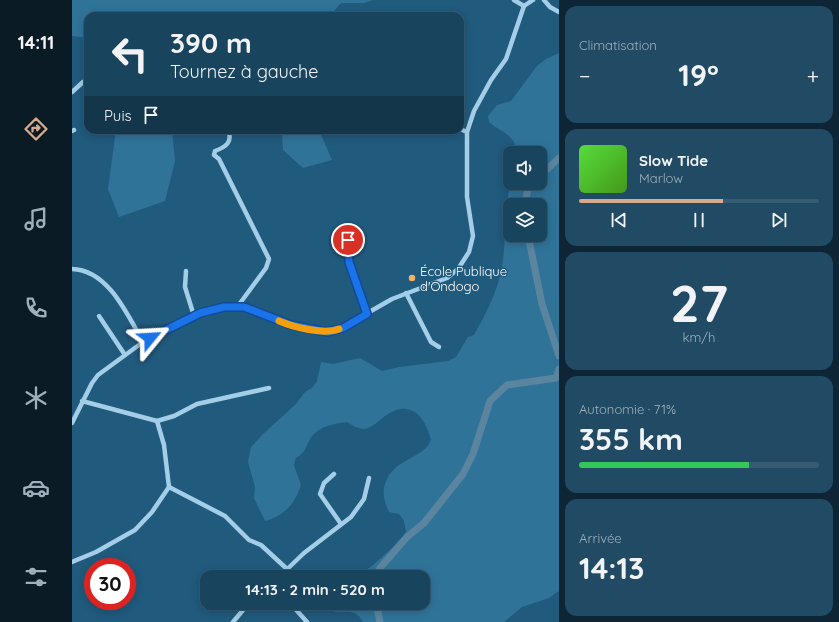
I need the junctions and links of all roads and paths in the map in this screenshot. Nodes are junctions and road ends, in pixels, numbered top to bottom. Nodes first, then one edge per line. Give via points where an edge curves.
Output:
1 (514, 0) edge
2 (533, 0) edge
3 (544, 0) edge
4 (524, 6) junction
5 (559, 12) edge
6 (82, 82) dead end
7 (72, 92) edge
8 (464, 131) edge
9 (467, 132) junction
10 (229, 134) edge
11 (347, 229) dead end
12 (72, 269) edge
13 (186, 271) dead end
14 (406, 293) junction
15 (238, 306) junction
16 (367, 314) junction
17 (99, 316) dead end
18 (194, 316) junction
19 (143, 342) junction
20 (439, 346) dead end
21 (126, 355) junction
22 (268, 388) dead end
23 (82, 401) junction
24 (157, 421) junction
25 (72, 423) edge
26 (334, 474) dead end
27 (369, 478) dead end
28 (169, 487) junction
29 (163, 494) junction
30 (181, 494) junction
31 (341, 524) junction
32 (72, 562) edge
33 (287, 569) joint
34 (243, 610) edge
35 (296, 610) edge
36 (233, 622) edge
37 (307, 622) edge

1 - 4 street
2 - 4 street
3 - 5 street
4 - 9 street via 506,58 477,106
6 - 7 street
8 - 9 street
9 - 14 street via 467,191 473,230 469,252 458,269 447,278
10 - 15 street via 229,143 215,151 214,155 219,159 270,259
11 - 16 street via 349,262
12 - 19 street via 94,274 105,283
13 - 18 street via 185,287
14 - 16 street
14 - 20 street via 431,342
15 - 16 street via 251,308 291,325 327,332 343,328
15 - 18 street via 210,310
17 - 21 street
18 - 19 street
19 - 21 street
21 - 23 street via 96,377
22 - 24 street via 197,404 174,416
23 - 24 street
23 - 25 street
24 - 28 street via 163,440
26 - 31 street via 324,483 320,494
27 - 31 street via 364,499 351,517
28 - 29 street
28 - 30 street
29 - 30 street via 172,491
29 - 32 street via 152,512 135,530
30 - 33 street via 225,516 249,540 261,545
31 - 33 street
34 - 36 street
35 - 37 street

